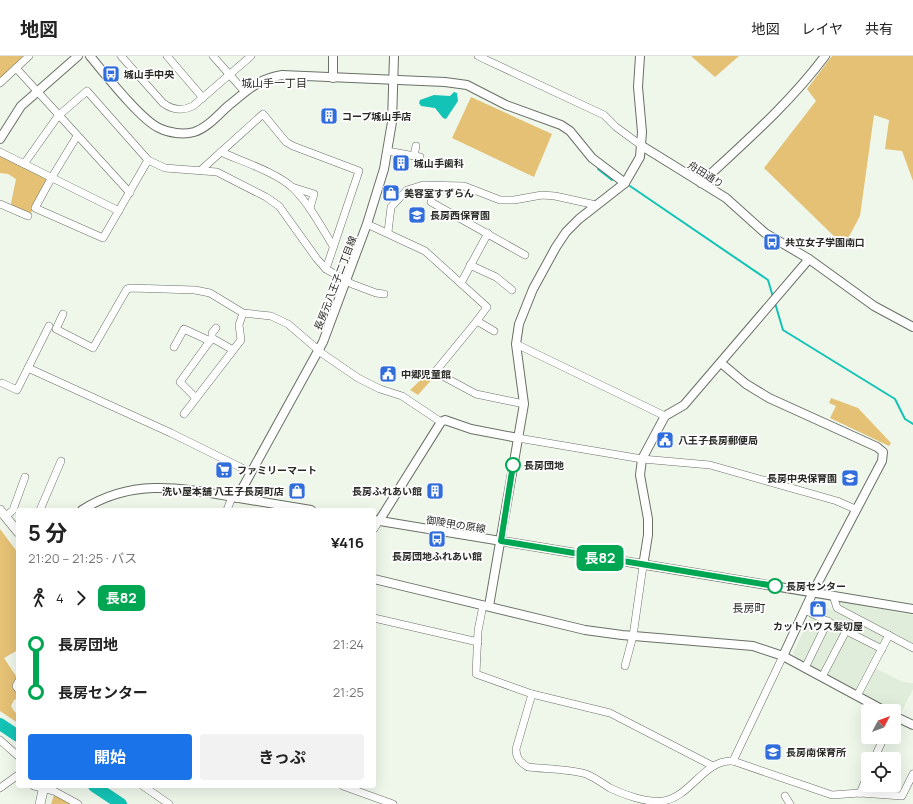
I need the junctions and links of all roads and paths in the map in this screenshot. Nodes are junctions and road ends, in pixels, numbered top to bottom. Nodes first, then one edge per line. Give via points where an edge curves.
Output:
1 (29, 56) edge
2 (78, 56) edge
3 (90, 56) edge
4 (122, 56) edge
5 (166, 56) edge
6 (213, 56) edge
7 (251, 56) edge
8 (333, 56) edge
9 (394, 56) edge
10 (478, 56) edge
11 (640, 56) edge
12 (825, 56) edge
13 (16, 68) junction
14 (229, 75) junction
15 (333, 78) junction
16 (393, 81) junction
17 (0, 83) edge
18 (36, 92) junction
19 (245, 92) junction
20 (203, 98) junction
21 (58, 116) junction
22 (77, 136) junction
23 (0, 139) edge
24 (416, 146) dead end
25 (642, 146) junction
26 (387, 151) junction
27 (0, 152) edge
28 (221, 152) junction
29 (148, 160) junction
30 (24, 164) junction
31 (201, 170) junction
32 (52, 177) junction
33 (625, 183) junction
34 (701, 183) junction
35 (292, 187) junction
36 (130, 193) junction
37 (431, 202) dead end
38 (0, 204) edge
39 (596, 205) junction
40 (310, 208) junction
41 (119, 211) junction
42 (28, 216) dead end
43 (367, 224) junction
44 (388, 232) junction
45 (488, 233) junction
46 (333, 246) junction
47 (526, 255) dead end
48 (809, 259) junction
49 (470, 265) junction
50 (326, 268) junction
51 (346, 281) junction
52 (461, 283) junction
53 (512, 290) dead end
54 (384, 294) dead end
55 (243, 313) junction
56 (63, 314) dead end
57 (477, 321) junction
58 (49, 326) dead end
59 (913, 327) edge
60 (216, 328) dead end
61 (494, 331) dead end
62 (211, 340) junction
63 (516, 344) junction
64 (174, 347) dead end
65 (233, 350) junction
66 (319, 350) junction
67 (721, 363) junction
68 (28, 368) junction
69 (2, 383) dead end
70 (196, 398) junction
71 (524, 404) junction
72 (184, 414) dead end
73 (665, 416) junction
74 (441, 422) junction
75 (518, 438) junction
76 (642, 459) junction
77 (61, 461) dead end
78 (250, 472) junction
79 (25, 477) dead end
80 (234, 497) junction
81 (41, 508) edge
82 (87, 508) edge
83 (228, 508) edge
84 (299, 508) edge
85 (856, 509) junction
86 (3, 513) edge
87 (376, 521) edge
88 (16, 529) edge
89 (501, 541) junction
90 (642, 566) junction
91 (376, 579) edge
92 (813, 592) junction
93 (833, 596) junction
94 (486, 605) junction
95 (913, 609) edge
96 (805, 610) junction
97 (376, 618) edge
98 (828, 621) junction
99 (846, 631) junction
100 (889, 635) junction
101 (633, 636) junction
102 (478, 642) junction
103 (913, 648) edge
104 (882, 649) junction
105 (783, 656) junction
106 (625, 666) dead end
107 (805, 668) junction
108 (822, 677) junction
109 (532, 694) junction
110 (858, 696) junction
111 (872, 704) edge
112 (901, 719) edge
113 (913, 725) edge
114 (0, 740) edge
115 (16, 754) edge
116 (733, 761) junction
117 (713, 766) junction
118 (913, 774) edge
119 (16, 776) edge
120 (0, 788) edge
121 (44, 788) edge
122 (46, 788) edge
123 (146, 788) edge
124 (349, 788) edge
125 (860, 793) joint
126 (785, 796) dead end
127 (40, 804) edge
128 (78, 804) edge
129 (169, 804) edge
130 (394, 804) edge
131 (790, 804) edge

1 - 13 street
2 - 18 street
3 - 19 street via 150,123 165,131 195,131 207,125
4 - 20 street via 169,107 189,108
5 - 20 street
6 - 14 street
7 - 14 street
8 - 15 street
9 - 16 street, 長房元八王子二丁目線
10 - 25 street, 舟田通り via 602,114 615,127
11 - 25 street via 638,87
12 - 34 street via 786,103
13 - 17 street
13 - 18 street
14 - 19 street
14 - 20 street
15 - 16 street
15 - 19 street via 282,75 263,79
16 - 26 street, 長房元八王子二丁目線 via 392,122
16 - 33 street via 467,85 506,105 561,125 570,131 592,158
18 - 21 street
18 - 23 street via 21,106
21 - 22 street
21 - 29 street via 87,91
21 - 30 street
22 - 32 street
22 - 36 street
24 - 26 street via 417,156
25 - 33 street via 640,157
25 - 34 street, 舟田通り
26 - 43 street, 長房元八王子二丁目線 via 377,196
27 - 30 street
28 - 31 street
28 - 35 street via 279,178
28 - 46 street via 263,114 286,142 359,171
29 - 31 street via 165,168
29 - 36 street
30 - 32 street
31 - 50 street via 217,172 279,206
32 - 41 street
32 - 41 street via 35,208 103,238
33 - 39 street
34 - 48 street, 舟田通り via 738,207 765,233
35 - 40 street
35 - 40 street via 314,194
36 - 41 street
37 - 45 street
38 - 42 street
39 - 44 street via 542,195 500,200 464,186 423,185 407,190 391,206
39 - 63 street via 579,218 556,247 522,313
40 - 46 street
43 - 44 street
43 - 51 street, 長房元八王子二丁目線
44 - 52 street via 425,251
45 - 47 street
45 - 49 street
46 - 50 street
48 - 59 street, 舟田通り via 874,306
48 - 67 street
49 - 52 street
49 - 53 street via 496,278
50 - 51 street
51 - 54 street
51 - 66 street, 長房元八王子二丁目線
52 - 57 street via 487,306
55 - 56 street via 210,293 195,290 131,288 127,289 93,348 56,329
55 - 65 street via 239,325 241,340
55 - 66 street via 271,316 288,324
57 - 61 street
57 - 71 street via 435,372 476,394
58 - 68 street
60 - 62 street
62 - 64 street via 184,329
62 - 65 street
62 - 70 street via 180,382
63 - 71 street
63 - 73 street
65 - 70 street
66 - 74 street via 358,378 380,390 402,396
66 - 78 street, 長房元八王子二丁目線
67 - 73 street via 684,405
67 - 85 street via 746,384 769,398 883,452 882,461
68 - 69 street via 17,390
68 - 78 street
70 - 72 street
71 - 75 street
73 - 76 street
74 - 75 street via 445,420 471,429
74 - 87 street
75 - 76 street
75 - 89 street
76 - 85 street via 710,465 838,501
76 - 90 street via 640,475 648,519 648,535
77 - 81 street
78 - 80 street, 長房元八王子二丁目線
79 - 86 street via 13,510
80 - 82 street via 174,488 152,488 131,490
80 - 83 street
80 - 84 street
85 - 92 street
86 - 88 main road
87 - 89 street, 御陵甲の原線
89 - 90 street, 御陵甲の原線
89 - 94 street
90 - 92 street, 御陵甲の原線
90 - 101 street
91 - 94 street
92 - 93 street, 御陵甲の原線
92 - 96 street
93 - 95 street, 御陵甲の原線
93 - 100 street via 837,608
94 - 101 street via 585,630
94 - 102 street via 478,631
96 - 98 street
96 - 105 street
97 - 102 street
98 - 99 street
98 - 107 street
99 - 104 street
99 - 108 street
100 - 103 street
100 - 104 street
101 - 105 street via 753,646
101 - 106 street
102 - 109 street via 476,674
104 - 110 street
105 - 107 street
105 - 116 street
107 - 108 street
108 - 110 street
109 - 117 street via 610,713
109 - 117 street via 516,755 521,763 528,767 584,773 624,794 658,801 679,795
110 - 111 street
112 - 113 street
114 - 115 street
116 - 117 street
116 - 125 street via 832,795
118 - 125 street via 902,796
119 - 120 street
121 - 127 main road
122 - 128 street
123 - 129 street
124 - 130 street
126 - 131 street

